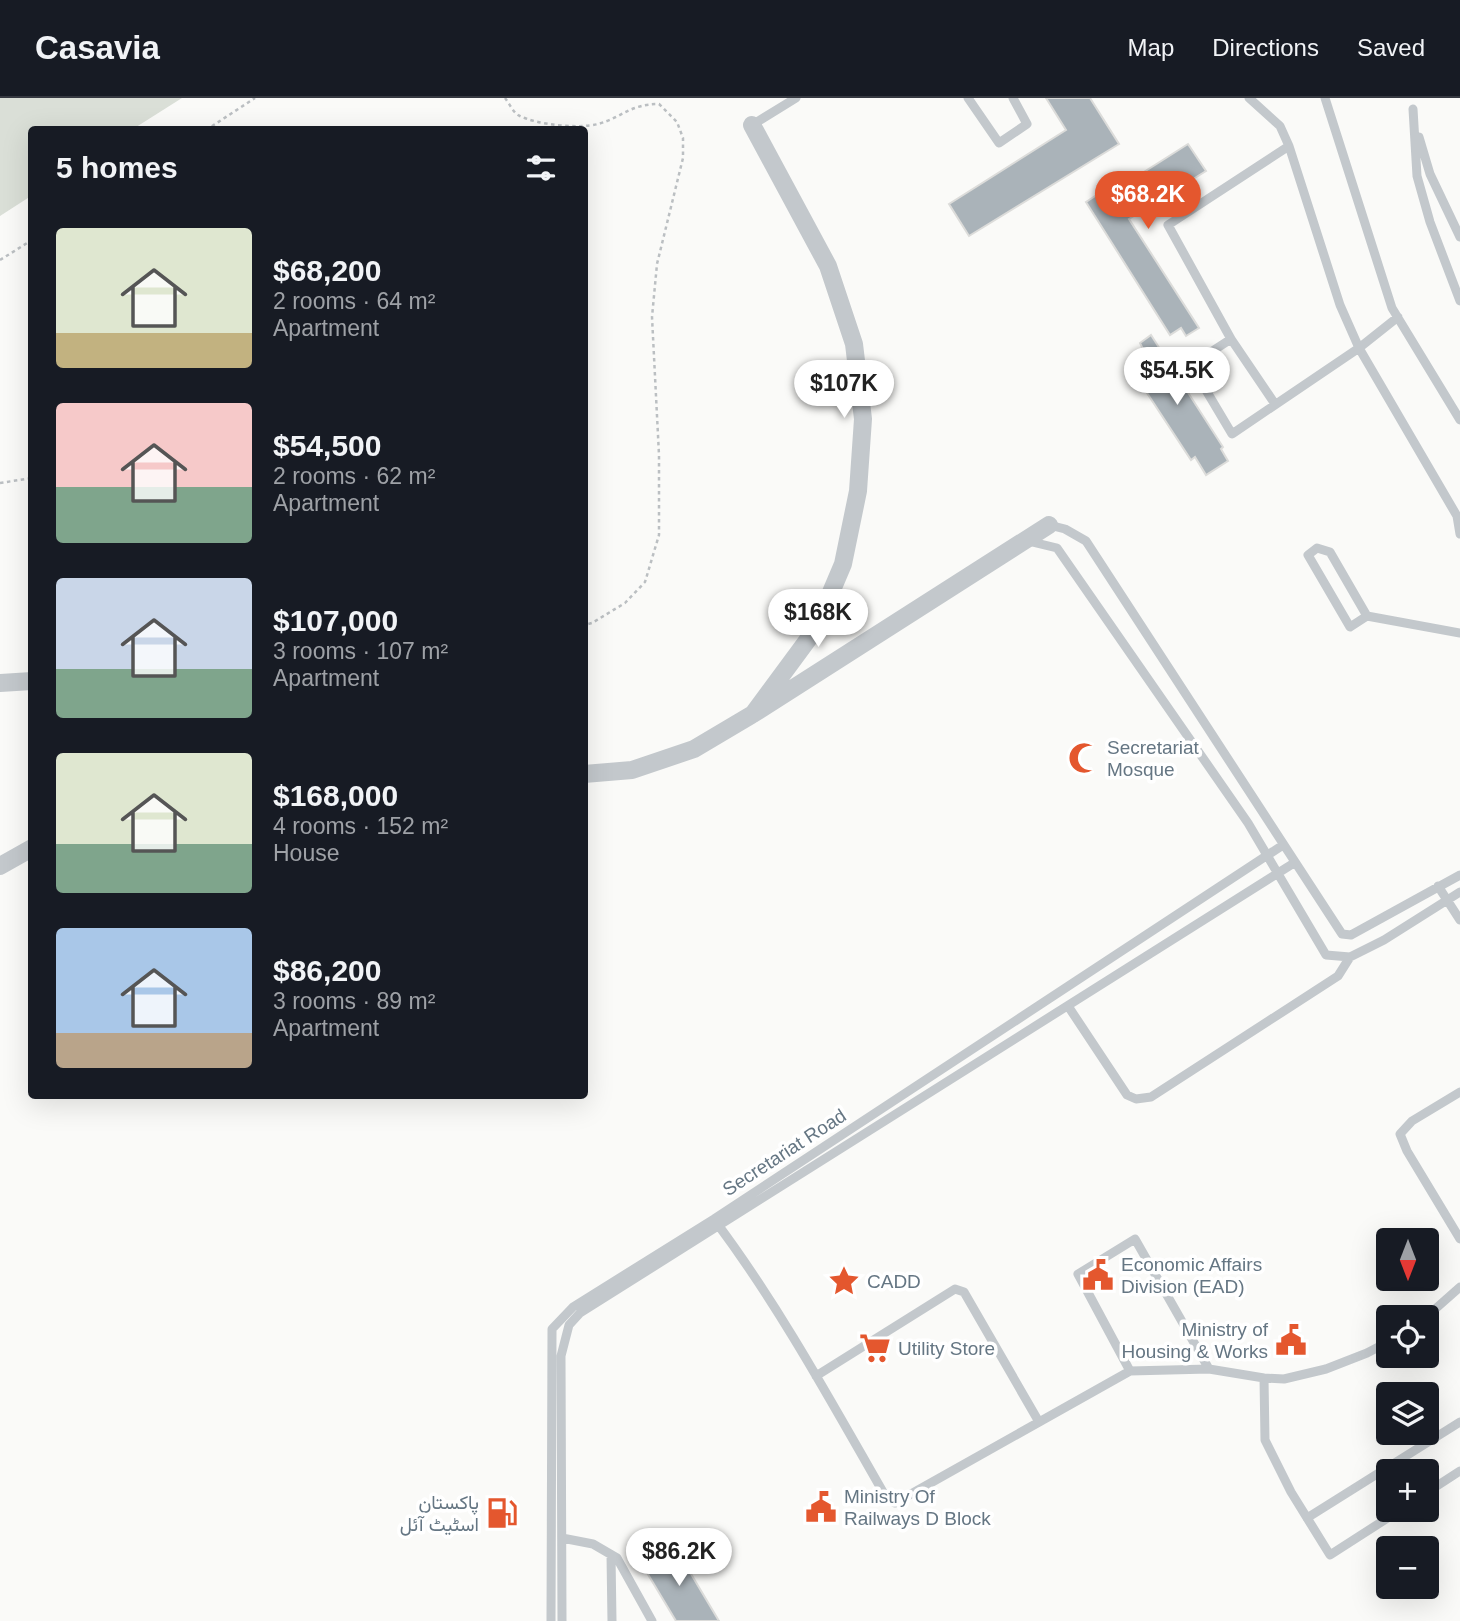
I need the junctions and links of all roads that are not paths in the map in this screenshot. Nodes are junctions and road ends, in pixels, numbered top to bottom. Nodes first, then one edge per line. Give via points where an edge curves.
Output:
1 (796, 98) edge
2 (968, 98) edge
3 (1013, 98) edge
4 (1249, 98) edge
5 (1325, 98) edge
6 (1413, 108) dead end
7 (1414, 122) junction
8 (752, 125) joint
9 (1289, 146) junction
10 (1460, 237) edge
11 (1460, 302) edge
12 (1398, 317) junction
13 (1231, 339) junction
14 (1359, 348) junction
15 (1275, 404) junction
16 (1460, 420) edge
17 (1049, 525) joint
18 (1460, 534) edge
19 (1024, 540) junction
20 (1367, 617) junction
21 (1460, 633) edge
22 (28, 681) edge
23 (0, 683) edge
24 (753, 714) junction
25 (588, 774) edge
26 (1283, 845) junction
27 (28, 850) edge
28 (1268, 854) junction
29 (1294, 863) junction
30 (0, 866) edge
31 (1279, 872) junction
32 (1460, 875) edge
33 (1438, 887) junction
34 (1460, 892) edge
35 (1448, 899) junction
36 (1460, 920) edge
37 (1350, 957) junction
38 (1068, 1006) junction
39 (1460, 1092) edge
40 (717, 1222) junction
41 (1460, 1239) edge
42 (1460, 1287) edge
43 (1439, 1306) edge
44 (1376, 1348) edge
45 (1209, 1369) junction
46 (1130, 1371) junction
47 (816, 1376) junction
48 (1264, 1378) junction
49 (1039, 1422) junction
50 (1460, 1422) edge
51 (1460, 1471) edge
52 (1439, 1485) edge
53 (1307, 1518) junction
54 (1381, 1522) edge
55 (562, 1538) junction
56 (611, 1555) junction
57 (551, 1621) edge
58 (562, 1621) edge
59 (612, 1621) edge
60 (652, 1621) edge

1 - 8 lane
2 - 3 lane via 999,143 1027,124
4 - 9 lane via 1280,126
5 - 12 lane
6 - 7 lane
7 - 10 lane via 1430,174
7 - 11 lane via 1417,176
8 - 24 street via 828,266 854,344 863,419 858,491 843,564 815,630
9 - 13 lane via 1168,225
9 - 14 lane via 1339,305
12 - 14 lane
12 - 16 lane
13 - 15 lane
13 - 15 lane via 1191,365 1232,434
14 - 15 lane
14 - 18 lane via 1457,516
17 - 19 street
17 - 26 lane via 1087,541
19 - 24 street
19 - 28 lane via 1057,548
20 - 20 lane via 1330,552 1317,548 1308,555 1350,626
20 - 21 lane
22 - 23 street
24 - 25 street via 694,749 632,769
26 - 28 lane, Secretariat Road
26 - 29 lane
27 - 30 street
28 - 31 lane
28 - 40 lane, Secretariat Road
29 - 31 lane, Secretariat Road
29 - 33 lane via 1342,934 1351,935
31 - 37 lane via 1326,955
31 - 38 lane, Secretariat Road
32 - 33 lane
33 - 35 lane
34 - 35 lane
35 - 36 lane
35 - 37 lane
37 - 38 lane via 1338,976 1151,1097 1127,1095
38 - 40 lane, Secretariat Road
39 - 41 lane via 1412,1121 1401,1135
40 - 47 lane
40 - 55 lane, Secretariat Road via 580,1313 569,1325 561,1356
40 - 57 lane, Secretariat Road via 573,1307 552,1329
42 - 43 lane
44 - 48 lane via 1326,1369 1284,1379
45 - 46 lane
45 - 46 lane via 1135,1238 1078,1274
45 - 48 lane
46 - 49 lane
47 - 49 lane via 887,1499 895,1503
47 - 49 lane via 955,1289 964,1292
48 - 53 lane via 1265,1440
50 - 53 lane
51 - 52 lane
53 - 54 lane via 1330,1555
55 - 56 lane via 593,1544
55 - 58 lane, Secretariat Road
56 - 59 lane
56 - 60 lane via 617,1558

